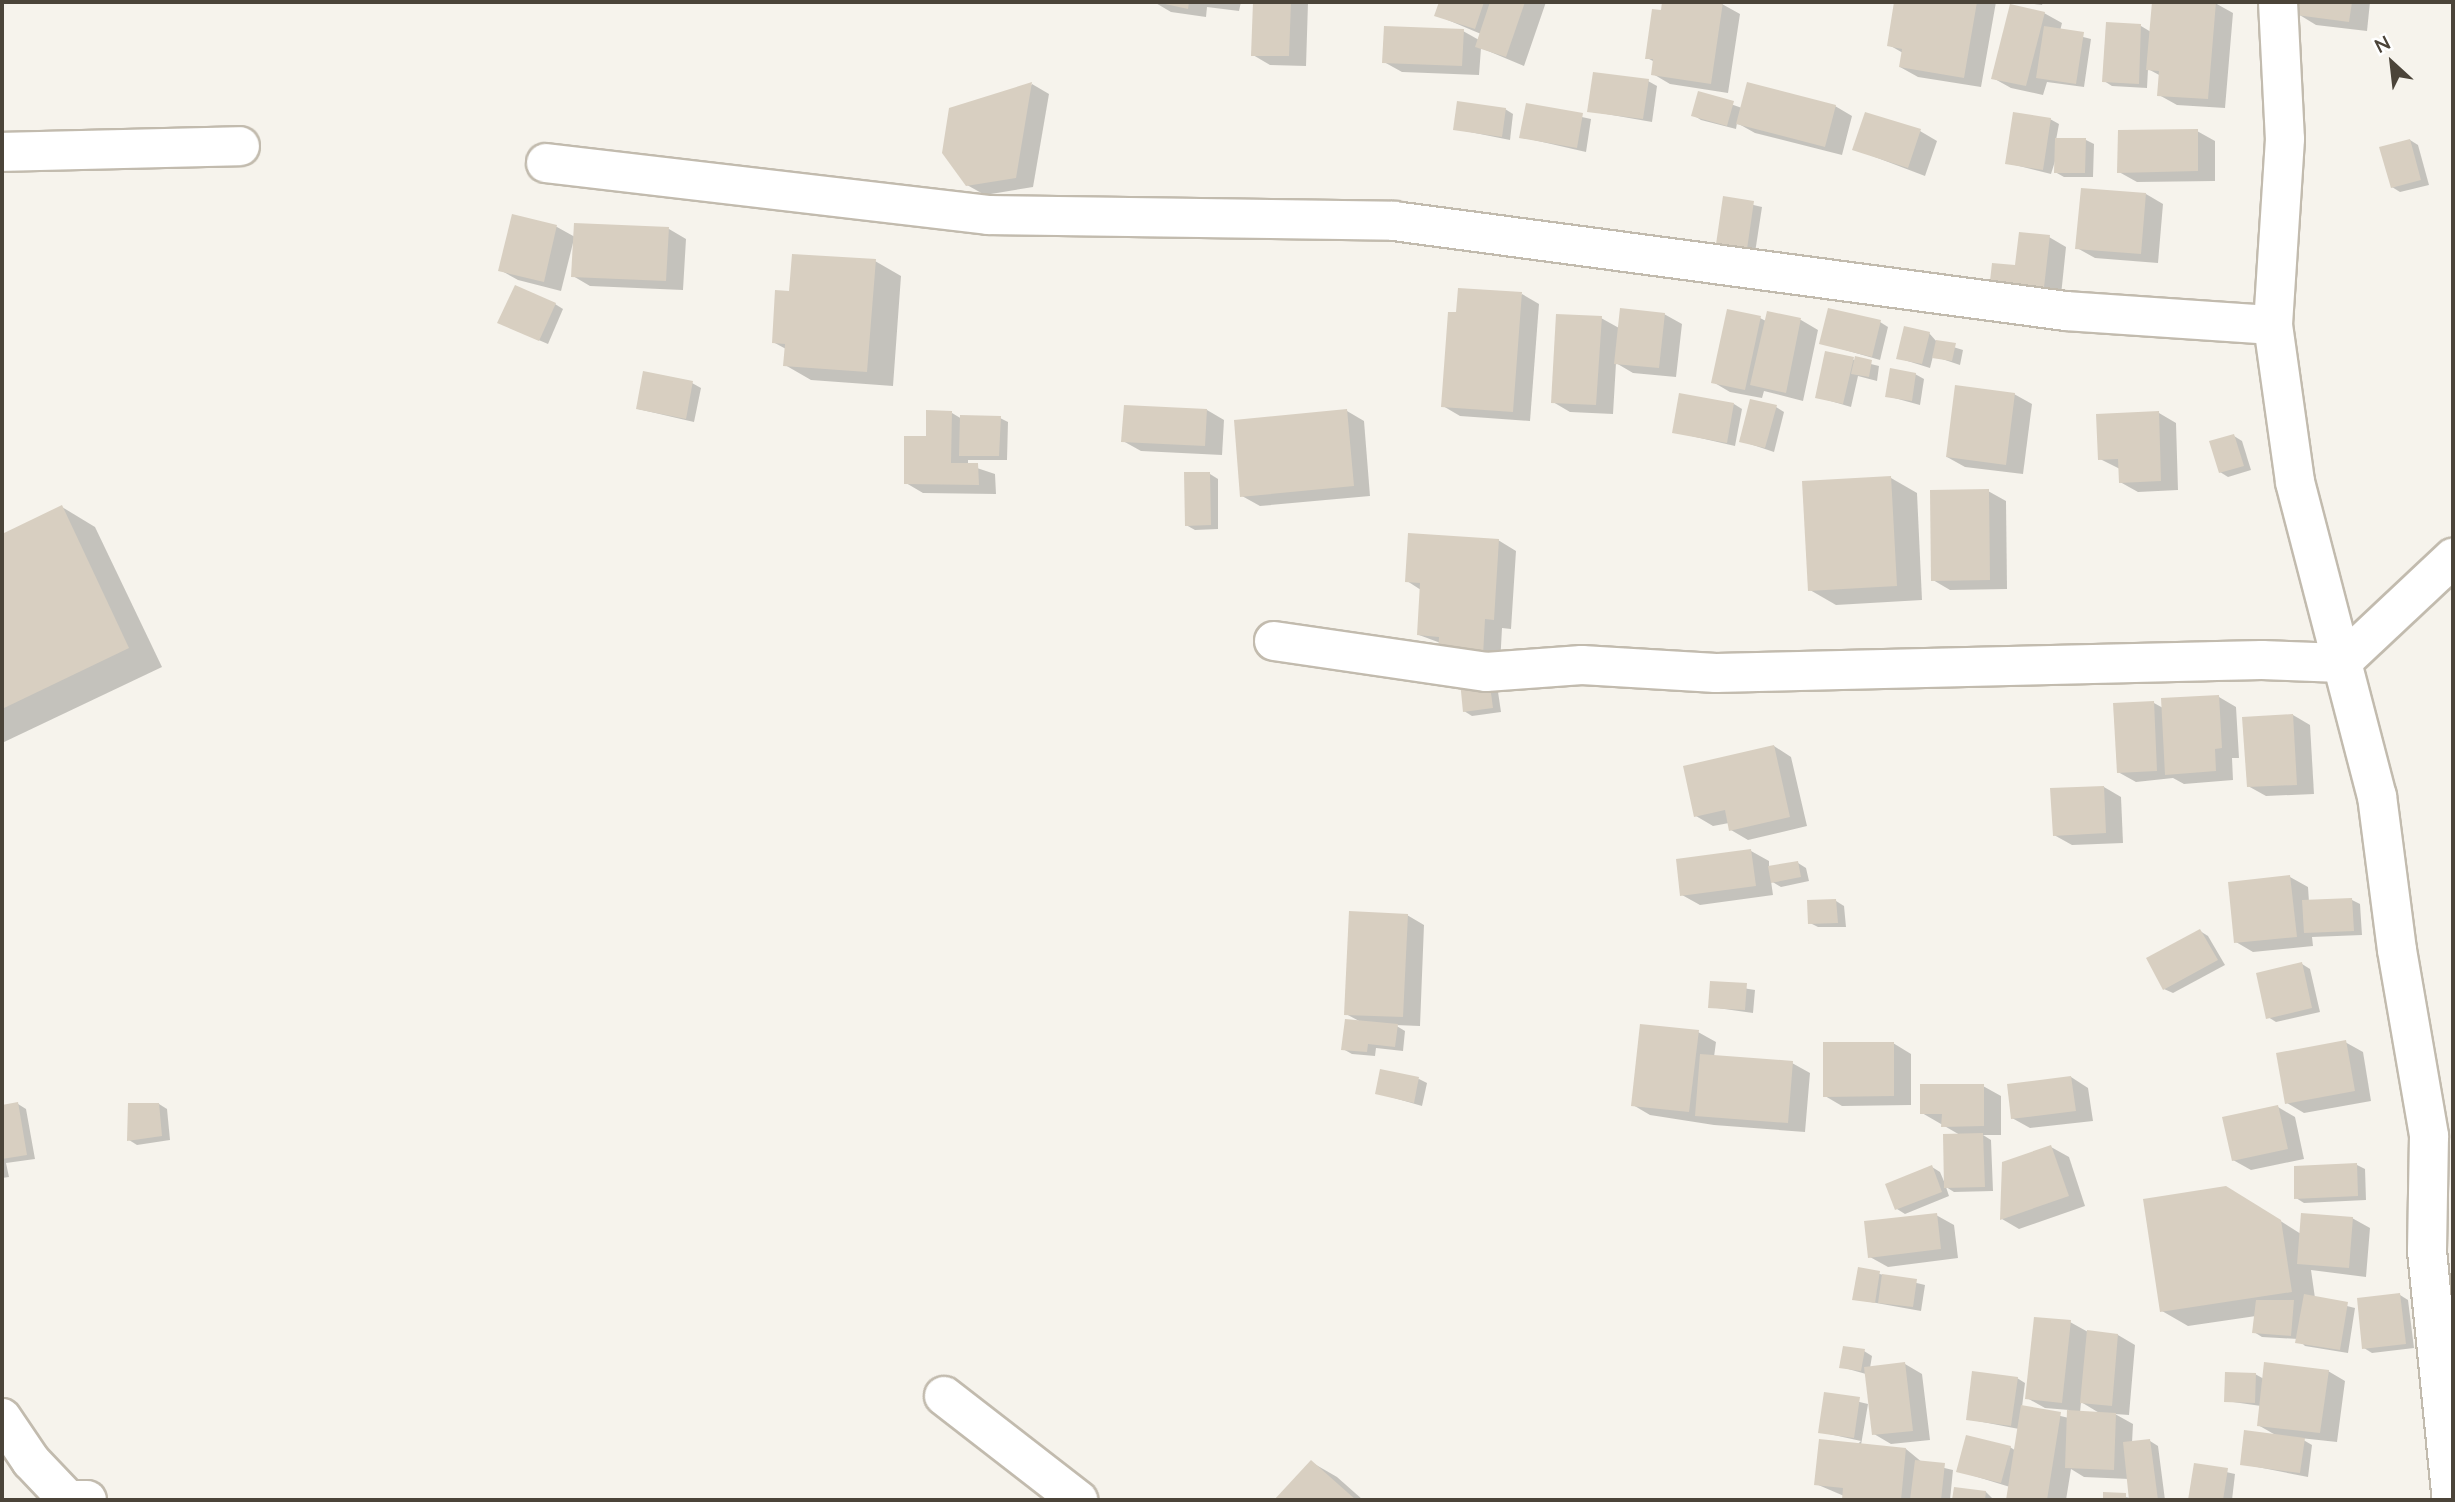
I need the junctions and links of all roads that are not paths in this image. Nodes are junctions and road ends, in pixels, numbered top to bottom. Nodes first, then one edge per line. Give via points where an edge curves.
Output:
1 (2278, 2) edge
2 (240, 146) dead end
3 (2, 152) edge
4 (546, 163) dead end
5 (2273, 325) junction
6 (2453, 558) edge
7 (1274, 641) dead end
8 (2341, 663) junction
9 (2441, 1135) edge
10 (944, 1396) dead end
11 (2, 1418) edge
12 (87, 1500) edge
13 (1078, 1500) edge
14 (2452, 1500) edge

1 - 5 street via 2285,139
2 - 3 street
4 - 5 street via 988,215 1394,221 2066,311
5 - 8 street via 2295,482
6 - 8 street
7 - 8 street via 1486,672 1582,665 1716,673 2262,660
8 - 9 street via 2377,796 2397,950
9 - 14 street via 2427,1251
10 - 13 street
11 - 12 street via 31,1461 68,1500

